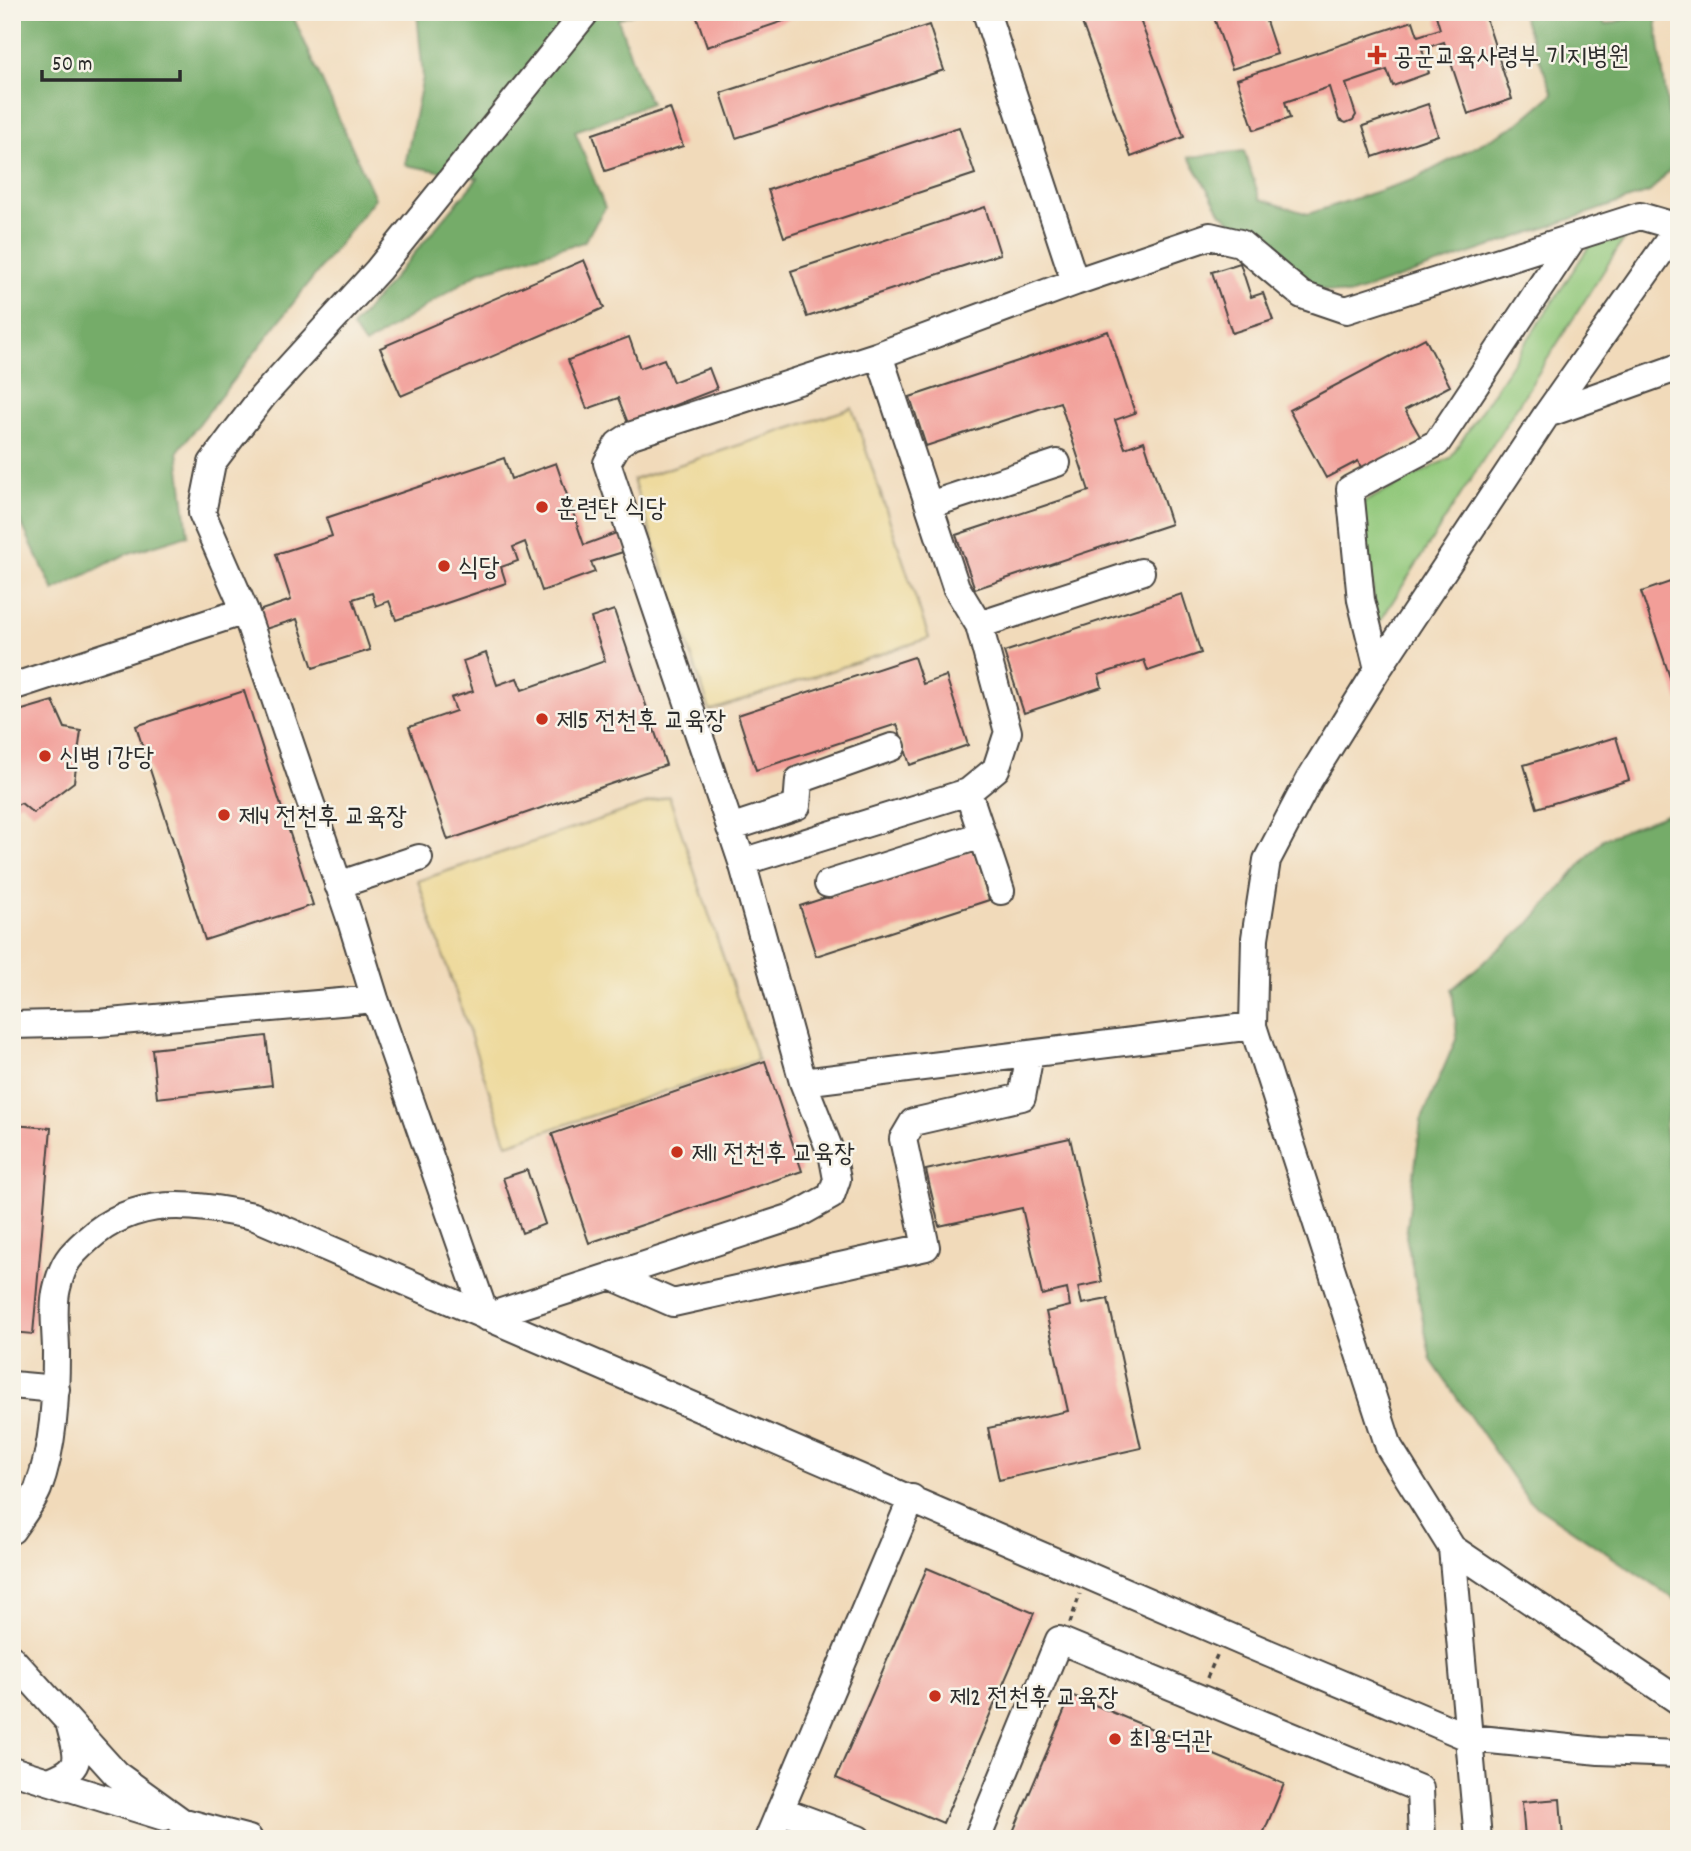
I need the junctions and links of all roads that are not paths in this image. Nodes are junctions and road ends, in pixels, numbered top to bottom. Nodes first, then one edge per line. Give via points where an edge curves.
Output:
1 (586, 12) edge
2 (986, 12) edge
3 (1678, 227) edge
4 (1573, 238) junction
5 (1075, 282) junction
6 (879, 355) junction
7 (1679, 368) edge
8 (1547, 414) junction
9 (1057, 463) dead end
10 (929, 505) junction
11 (1141, 572) dead end
12 (245, 611) junction
13 (979, 625) junction
14 (1378, 669) junction
15 (12, 688) edge
16 (892, 747) dead end
17 (968, 792) junction
18 (870, 822) junction
19 (730, 828) junction
20 (982, 835) junction
21 (419, 858) dead end
22 (741, 862) junction
23 (886, 866) junction
24 (828, 884) dead end
25 (338, 885) junction
26 (1001, 891) dead end
27 (375, 999) junction
28 (12, 1025) edge
29 (1253, 1026) junction
30 (1030, 1054) junction
31 (803, 1082) junction
32 (611, 1276) junction
33 (486, 1317) junction
34 (12, 1385) edge
35 (56, 1389) junction
36 (912, 1498) junction
37 (12, 1530) edge
38 (1452, 1548) junction
39 (12, 1659) edge
40 (1679, 1701) edge
41 (69, 1720) junction
42 (1470, 1738) junction
43 (1679, 1754) edge
44 (12, 1770) edge
45 (49, 1781) junction
46 (780, 1810) junction
47 (181, 1821) junction
48 (249, 1839) edge
49 (768, 1839) edge
50 (858, 1839) edge
51 (977, 1839) edge
52 (1422, 1839) edge
53 (1478, 1839) edge

1 - 12 street via 378,271 263,396 212,463 202,513
2 - 5 street
3 - 4 street via 1640,216
3 - 8 street
4 - 5 street via 1346,310 1302,295 1240,243 1210,236
4 - 14 street via 1437,443 1350,489 1361,600
5 - 6 street
6 - 10 street
6 - 19 street via 632,435 618,444 607,463
7 - 8 street
8 - 14 street
9 - 10 street
10 - 13 street via 956,587
11 - 13 street
12 - 15 street
12 - 25 street
13 - 17 street via 1008,732 996,769
14 - 29 street via 1309,780 1267,860 1255,939
16 - 19 street via 799,780 797,806
17 - 18 street
17 - 20 street
18 - 22 street
18 - 23 street
19 - 22 street
20 - 23 street
20 - 26 street
21 - 25 street
22 - 31 street
23 - 24 street
25 - 27 street
27 - 28 street via 99,1023
27 - 33 street
29 - 30 street
29 - 38 street via 1389,1447
30 - 31 street
30 - 32 street via 1022,1097 913,1122 903,1139 926,1247 673,1303
31 - 32 street via 833,1158 836,1179 831,1196 795,1216
32 - 33 street
33 - 35 street via 253,1216 203,1206 164,1205 130,1211 95,1232 66,1259 56,1290
33 - 36 street
34 - 35 street
35 - 37 street via 50,1446 37,1490
36 - 42 street
36 - 46 street
38 - 40 street
38 - 42 street
39 - 41 street
41 - 45 street via 77,1753 74,1768
41 - 47 street via 116,1774
42 - 43 street
42 - 53 street
44 - 45 street
45 - 47 street
46 - 49 street
46 - 50 street
47 - 48 street
51 - 52 street via 1059,1640 1420,1789

